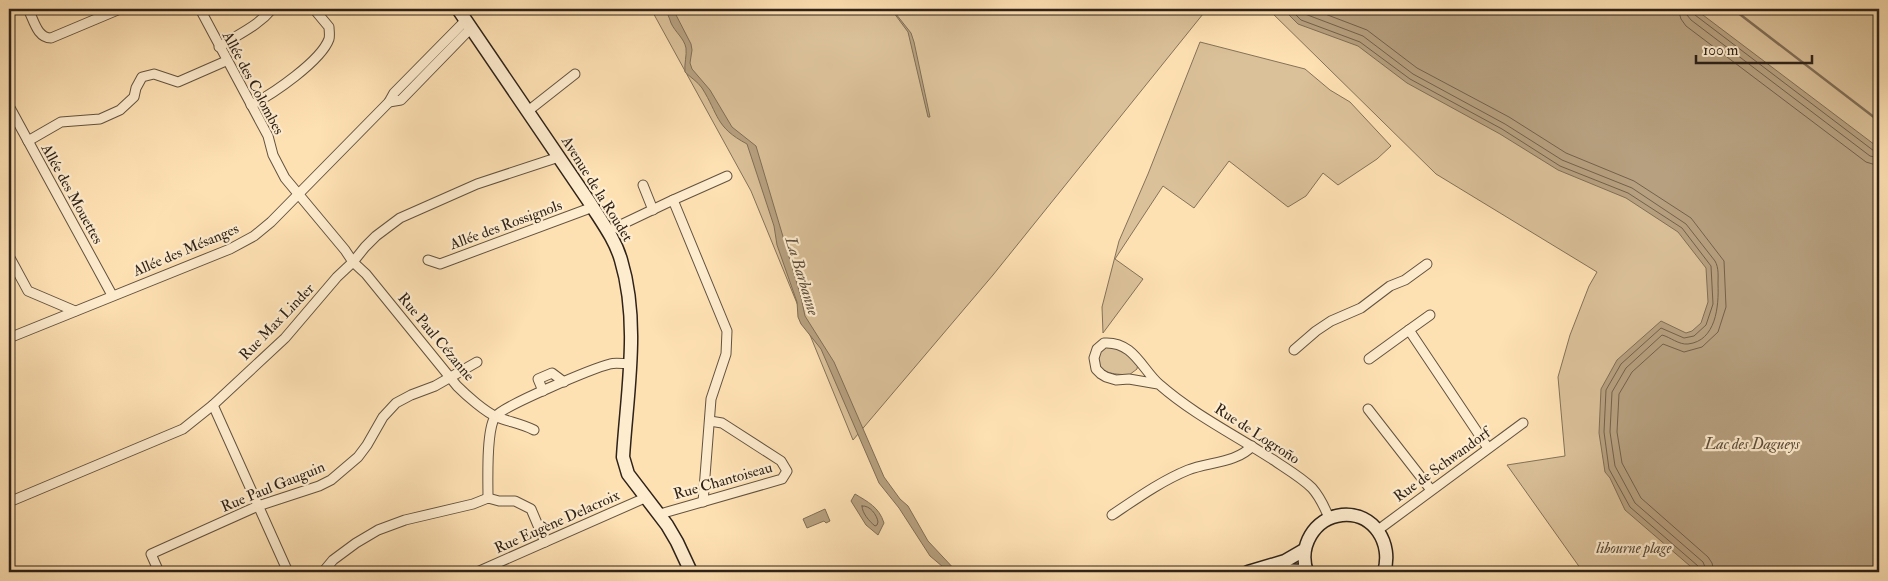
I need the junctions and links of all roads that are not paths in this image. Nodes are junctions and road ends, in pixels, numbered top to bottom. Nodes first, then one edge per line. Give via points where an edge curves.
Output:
1 (28, 9) edge
2 (120, 9) edge
3 (200, 9) edge
4 (272, 9) edge
5 (314, 9) edge
6 (458, 9) edge
7 (469, 24) junction
8 (219, 47) junction
9 (226, 61) junction
10 (575, 74) dead end
11 (9, 106) edge
12 (252, 106) junction
13 (528, 111) junction
14 (28, 141) junction
15 (559, 157) junction
16 (727, 176) dead end
17 (643, 185) dead end
18 (298, 194) junction
19 (673, 200) junction
20 (593, 207) junction
21 (653, 210) junction
22 (608, 231) junction
23 (9, 256) edge
24 (428, 260) dead end
25 (353, 262) junction
26 (1427, 264) dead end
27 (112, 295) junction
28 (75, 311) junction
29 (1430, 315) dead end
30 (1409, 330) junction
31 (9, 338) edge
32 (1294, 350) dead end
33 (1369, 359) dead end
34 (477, 362) dead end
35 (630, 364) junction
36 (1144, 365) junction
37 (450, 378) junction
38 (1129, 379) junction
39 (564, 382) junction
40 (1158, 384) junction
41 (543, 391) junction
42 (213, 405) junction
43 (1368, 408) dead end
44 (496, 416) junction
45 (710, 421) junction
46 (1523, 423) dead end
47 (534, 430) dead end
48 (1252, 446) junction
49 (1488, 448) junction
50 (1431, 490) junction
51 (647, 497) junction
52 (488, 498) junction
53 (9, 502) edge
54 (703, 502) junction
55 (258, 506) junction
56 (660, 514) junction
57 (1112, 515) dead end
58 (1329, 518) junction
59 (1378, 530) junction
60 (545, 542) junction
61 (1304, 550) junction
62 (159, 572) edge
63 (288, 572) edge
64 (322, 572) edge
65 (478, 572) edge
66 (692, 572) edge
67 (1249, 572) edge
68 (1307, 572) edge
69 (1385, 572) edge

1 - 2 street via 40,34 51,38
3 - 8 street, Allée des Colombes
4 - 8 street via 264,19
5 - 12 street via 329,27 330,38 320,53 289,82
6 - 7 street, Avenue de la Roudet
7 - 13 street, Avenue de la Roudet
7 - 18 street, Allée des Mésanges via 401,100 389,102
8 - 9 street, Allée des Colombes
9 - 12 street, Allée des Colombes
9 - 14 street via 178,82 154,74 142,78 134,97 120,110 100,119 61,122
10 - 13 street
11 - 14 street, Allée des Mouettes
12 - 18 street, Allée des Colombes via 285,178
13 - 15 street, Avenue de la Roudet
14 - 27 street, Allée des Mouettes
15 - 20 street, Avenue de la Roudet
15 - 25 street, Rue Max Linder via 477,184 400,218 376,236
16 - 19 street
17 - 21 street
18 - 25 street, Allée des Colombes
18 - 27 street, Allée des Mésanges via 254,236
19 - 21 street
19 - 45 street via 727,331 726,354 711,399
20 - 22 street, Avenue de la Roudet
20 - 24 street, Allée des Rossignols via 440,264
21 - 22 street
22 - 35 street, Avenue de la Roudet via 621,258 630,300
23 - 28 street via 28,291
25 - 37 street, Rue Paul Cézanne
25 - 42 street, Rue Max Linder via 285,338
26 - 32 street via 1361,308 1316,331
27 - 28 street, Allée des Mésanges
28 - 31 street, Allée des Mésanges
29 - 30 street
30 - 33 street
30 - 49 street
34 - 37 street, Rue Paul Gauguin
35 - 39 street via 612,363
35 - 51 street, Avenue de la Roudet via 623,457 628,474
36 - 38 street
36 - 38 street, Rue de Logroño via 1113,342 1104,343 1097,349 1094,358 1096,369 1106,377
36 - 40 street, Rue de Logroño
37 - 44 street, Rue Paul Cézanne via 468,397
37 - 55 street, Rue Paul Gauguin via 396,403 383,416 358,458 331,480
38 - 40 street, Rue de Logroño
39 - 41 street
39 - 41 street via 552,374 538,379
40 - 48 street, Rue de Logroño
41 - 44 street
42 - 53 street, Rue Max Linder via 183,429
42 - 55 street
43 - 50 street
44 - 47 street, Rue Paul Cézanne
44 - 52 street via 490,434
45 - 54 street
45 - 54 street, Rue Chantoiseau via 722,423 781,461 787,471 782,479
46 - 49 street, Rue de Schwandorf
48 - 57 street via 1243,454 1168,479
48 - 58 street, Rue de Logroño via 1313,489
49 - 50 street, Rue de Schwandorf
50 - 59 street, Rue de Schwandorf
51 - 56 street, Avenue de la Roudet
51 - 60 street, Rue Eugène Delacroix
52 - 60 street via 515,501 531,509
52 - 64 street via 378,530 333,560
54 - 56 street, Rue Chantoiseau
55 - 62 street, Rue Paul Gauguin via 151,554
55 - 63 street
56 - 66 street, Avenue de la Roudet
58 - 59 street via 1355,516
58 - 61 street via 1317,526
59 - 69 street via 1387,550
60 - 65 street, Rue Eugène Delacroix
61 - 67 street via 1285,561
61 - 68 street
67 - 68 street

